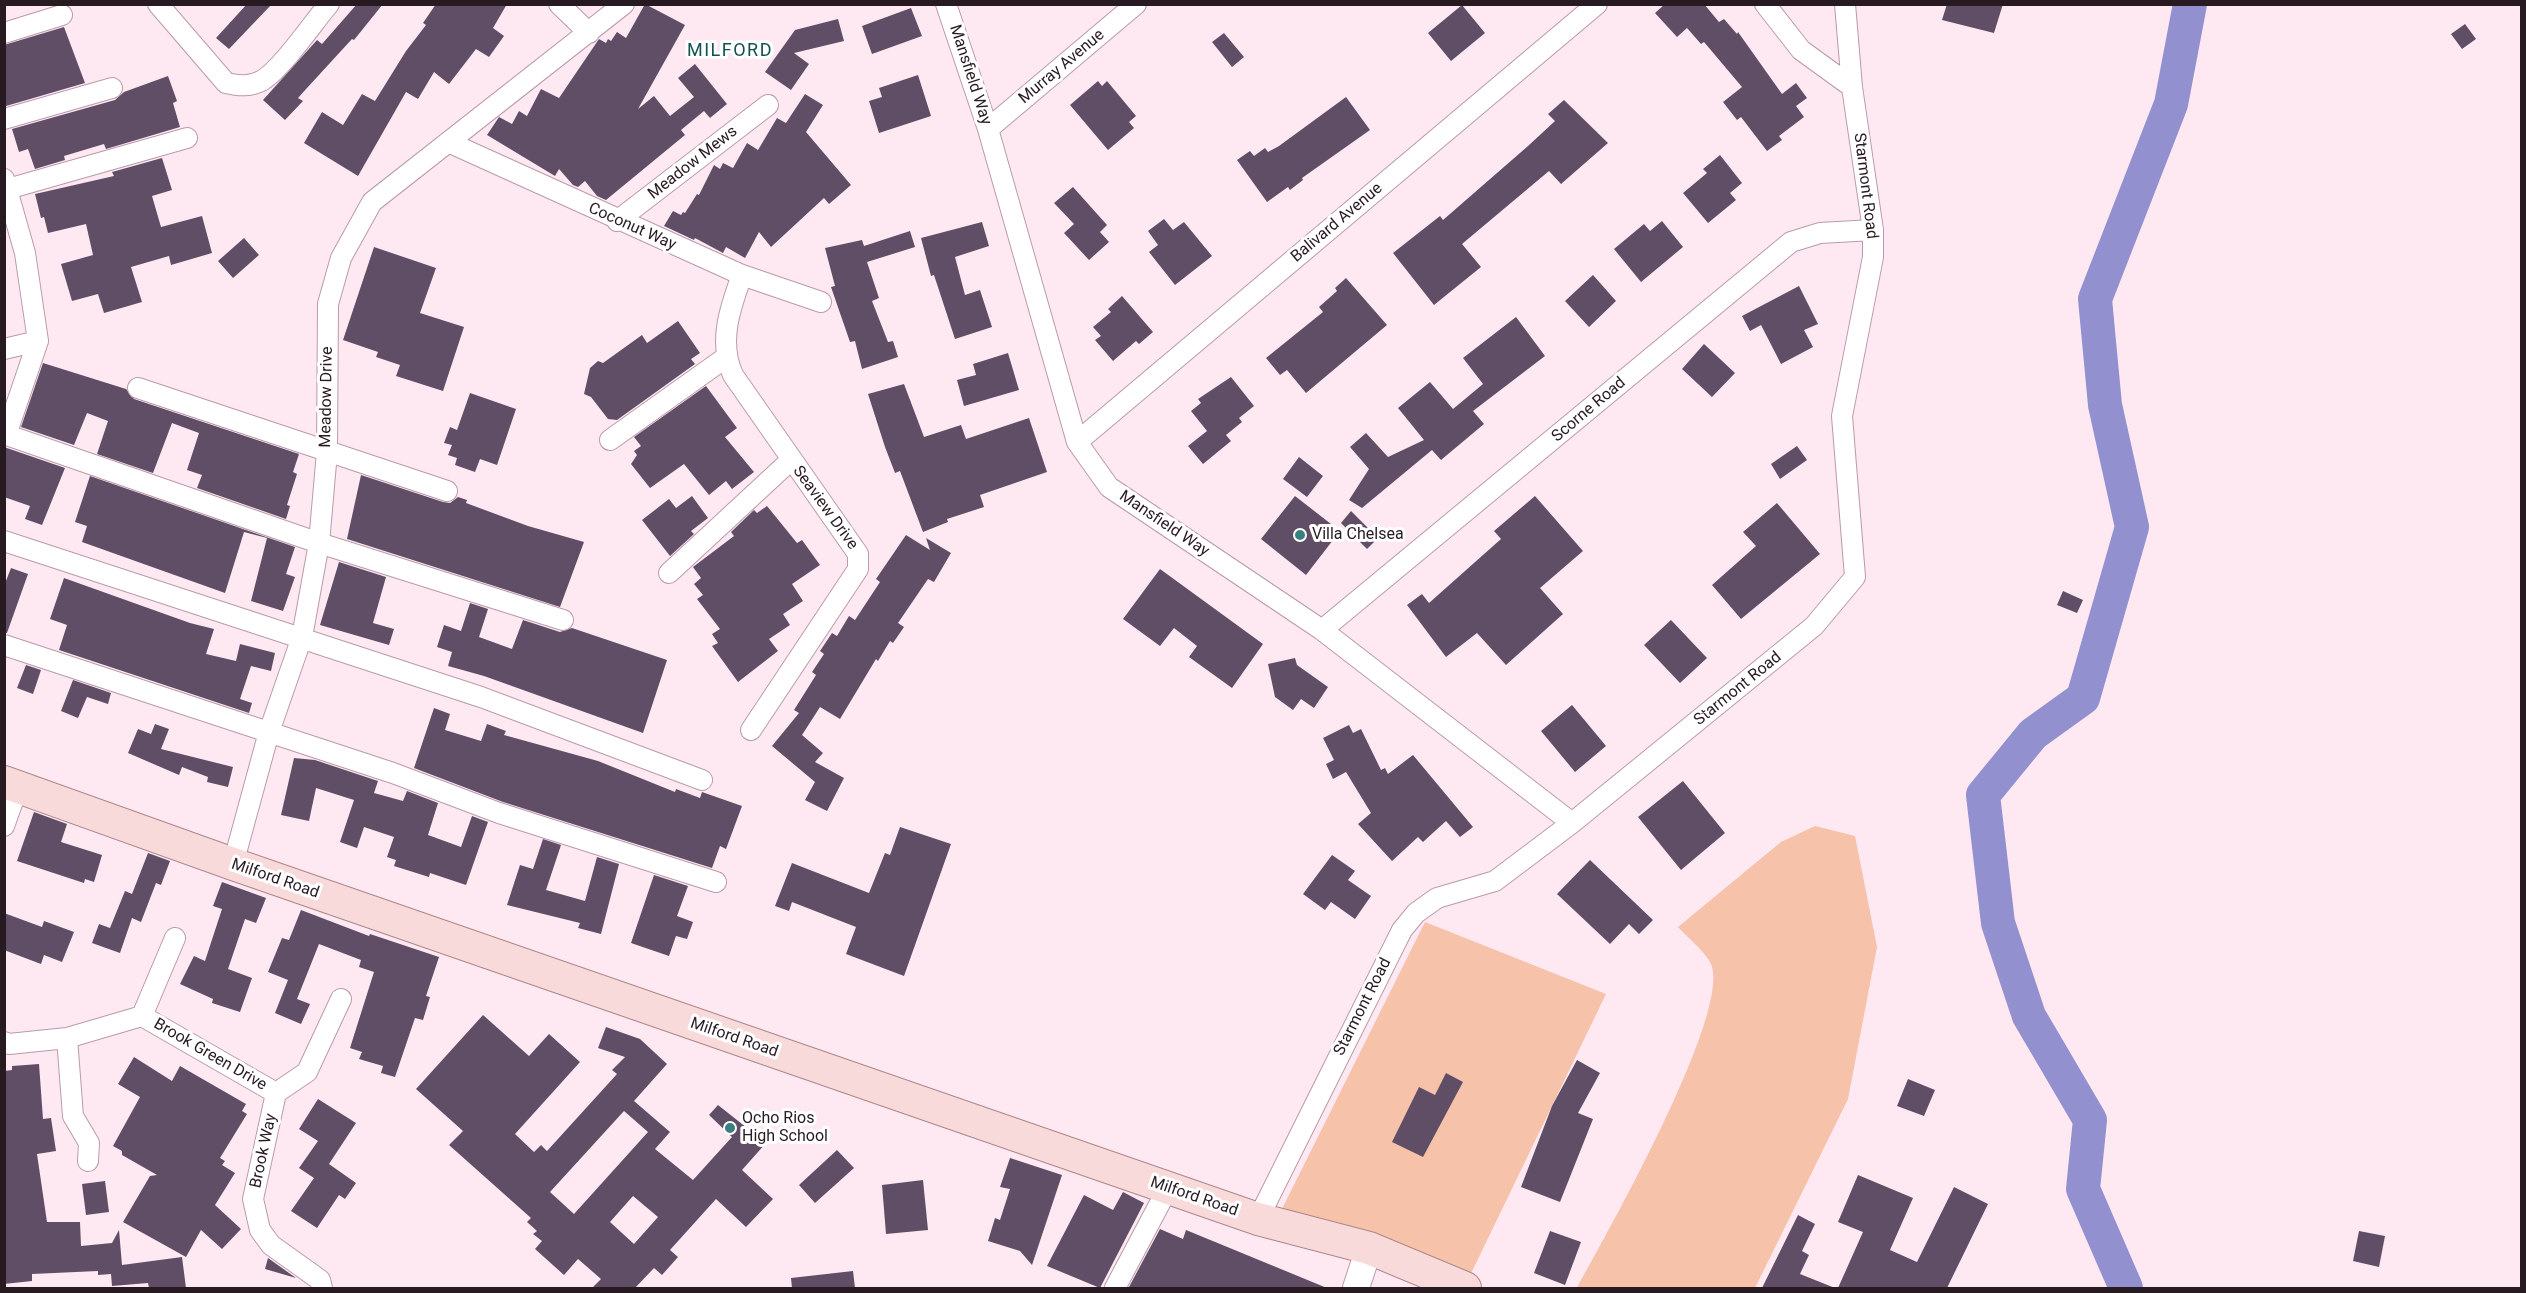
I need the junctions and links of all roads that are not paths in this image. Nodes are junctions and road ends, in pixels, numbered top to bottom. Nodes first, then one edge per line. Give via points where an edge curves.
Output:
1 (158, 4) edge
2 (329, 4) edge
3 (559, 4) edge
4 (624, 4) edge
5 (946, 4) edge
6 (1136, 4) edge
7 (1597, 4) edge
8 (1765, 4) edge
9 (1845, 4) edge
10 (62, 15) dead end
11 (4, 33) edge
12 (589, 33) junction
13 (1852, 87) junction
14 (112, 88) dead end
15 (768, 105) dead end
16 (4, 119) edge
17 (988, 129) junction
18 (187, 138) dead end
19 (448, 142) junction
20 (5, 186) edge
21 (617, 221) junction
22 (1873, 230) junction
23 (742, 275) junction
24 (821, 302) dead end
25 (38, 341) junction
26 (4, 349) edge
27 (725, 358) junction
28 (138, 388) dead end
29 (5, 434) edge
30 (610, 440) dead end
31 (1077, 442) junction
32 (327, 452) junction
33 (791, 460) junction
34 (447, 491) dead end
35 (4, 541) edge
36 (319, 543) junction
37 (669, 573) dead end
38 (563, 620) dead end
39 (1322, 630) junction
40 (302, 637) junction
41 (4, 645) edge
42 (751, 730) dead end
43 (269, 732) junction
44 (702, 780) dead end
45 (11, 784) edge
46 (1572, 823) junction
47 (4, 826) edge
48 (233, 864) junction
49 (716, 882) dead end
50 (176, 938) dead end
51 (341, 999) dead end
52 (142, 1016) junction
53 (67, 1038) junction
54 (4, 1042) edge
55 (276, 1093) junction
56 (88, 1161) dead end
57 (1168, 1188) junction
58 (1258, 1219) junction
59 (1369, 1248) junction
60 (322, 1288) edge
61 (1114, 1288) edge
62 (1356, 1288) edge
63 (1465, 1288) edge

1 - 2 street via 226,83 238,86 251,85 273,71
3 - 12 street
4 - 12 street, Meadow Drive
5 - 17 street, Mansfield Way
6 - 17 street, Murray Avenue
7 - 31 street, Balivard Avenue
8 - 13 street via 1802,50
9 - 13 street, Starmont Road
10 - 11 street
12 - 19 street, Meadow Drive
13 - 22 street, Starmont Road
14 - 16 street
15 - 21 street, Meadow Mews
17 - 31 street, Mansfield Way
18 - 20 street
19 - 21 street, Coconut Way
19 - 32 street, Meadow Drive via 372,202 341,258 328,304
20 - 25 street via 25,253
21 - 23 street, Coconut Way
22 - 39 street, Scorne Road via 1820,233 1791,242
22 - 46 street, Starmont Road via 1873,257 1842,416 1855,577 1814,626
23 - 24 street, Coconut Way
23 - 27 street via 729,313
25 - 26 street
25 - 29 street
27 - 30 street
27 - 33 street, Seaview Drive
28 - 32 street
29 - 36 street
31 - 39 street, Mansfield Way via 1109,487
32 - 34 street
32 - 36 street, Meadow Drive
33 - 37 street
33 - 42 street, Seaview Drive via 858,554 858,569
35 - 40 street
36 - 38 street
36 - 40 street, Meadow Drive
39 - 46 street, Mansfield Way
40 - 43 street, Meadow Drive
40 - 44 street via 534,716
41 - 43 street
43 - 48 street, Meadow Drive
43 - 49 street via 499,813
45 - 47 street
45 - 48 main road, Milford Road
46 - 58 street, Starmont Road via 1495,881 1437,898 1416,913 1402,930
48 - 57 main road, Milford Road
50 - 52 street
51 - 55 street via 307,1072
52 - 53 street, Brook Green Drive
52 - 55 street, Brook Green Drive
53 - 54 street, Brook Green Drive
53 - 56 street via 73,1116 89,1143
55 - 60 street, Brook Way via 253,1199 260,1230 271,1245 320,1280
57 - 58 main road, Milford Road
57 - 61 street
58 - 59 main road, Milford Road
59 - 62 street
59 - 63 main road, Milford Road

